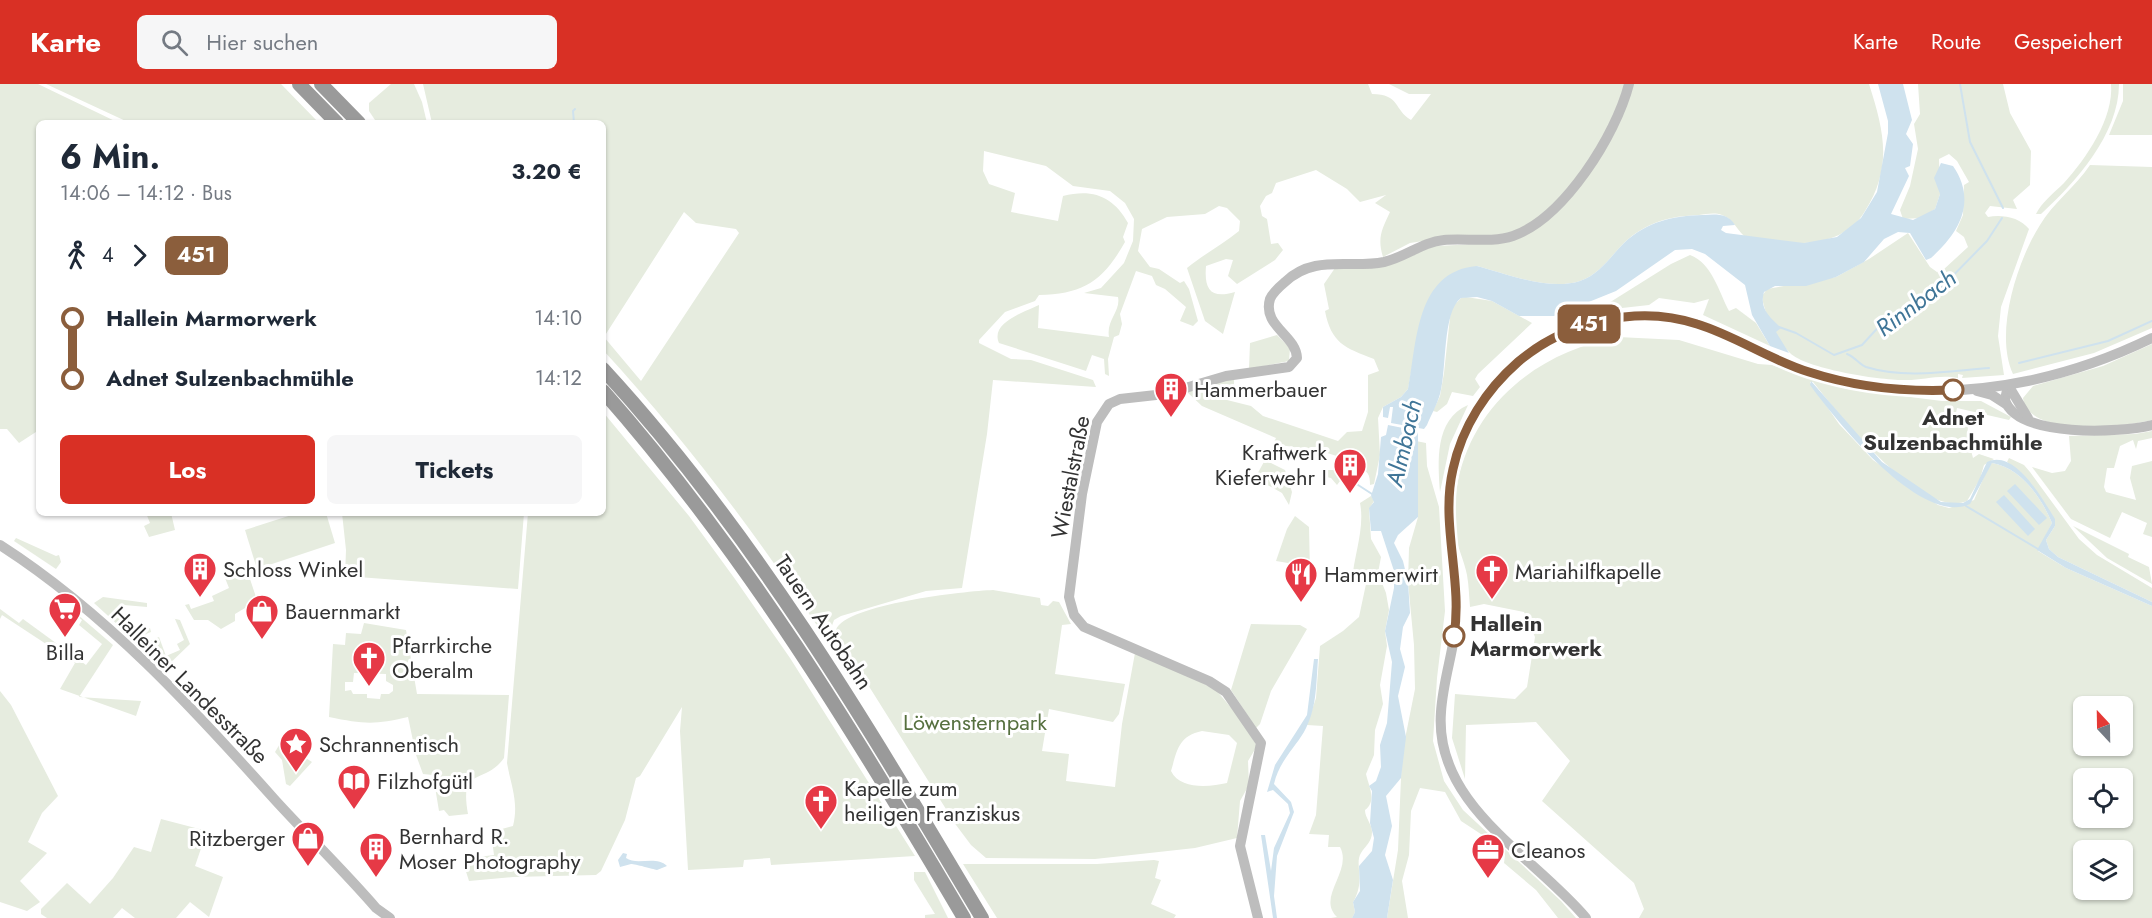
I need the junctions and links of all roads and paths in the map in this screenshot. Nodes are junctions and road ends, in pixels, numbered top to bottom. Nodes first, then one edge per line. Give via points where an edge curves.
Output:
1 (299, 84) edge
2 (321, 84) edge
3 (1629, 84) edge
4 (334, 120) edge
5 (356, 120) edge
6 (2152, 338) edge
7 (606, 372) edge
8 (2032, 380) junction
9 (2008, 385) junction
10 (1971, 389) junction
11 (606, 394) edge
12 (2019, 401) junction
13 (2006, 404) junction
14 (2029, 419) junction
15 (2152, 425) edge
16 (0, 545) edge
17 (390, 918) edge
18 (964, 918) edge
19 (982, 918) edge
20 (1258, 918) edge
21 (1586, 918) edge

1 - 4 highway
2 - 5 highway
3 - 20 main road, Wiestalstraße via 1616,122 1601,148 1561,200 1538,221 1512,236 1424,244 1386,261 1309,266 1287,280 1270,300 1276,329 1296,352 1289,367 1226,376 1165,394 1127,398 1109,404 1100,416 1082,494 1069,597 1074,615 1084,627 1227,692 1261,743 1240,846
6 - 8 main road via 2094,362
7 - 19 highway, Tauern Autobahn via 651,422 737,531 846,691
8 - 9 main road
8 - 12 main road via 2023,388
9 - 10 main road
9 - 12 main road
9 - 13 main road
10 - 13 main road
10 - 21 main road via 1903,389 1833,379 1781,362 1695,323 1642,316 1600,321 1552,339 1505,373 1479,405 1464,434 1450,486 1450,541 1458,615 1441,713 1441,739 1456,783 1470,803
11 - 18 highway, Tauern Autobahn via 733,552 830,694
12 - 14 main road
13 - 14 main road
14 - 15 main road via 2081,431
16 - 17 main road, Halleiner Landesstraße via 71,596 159,677 376,908

